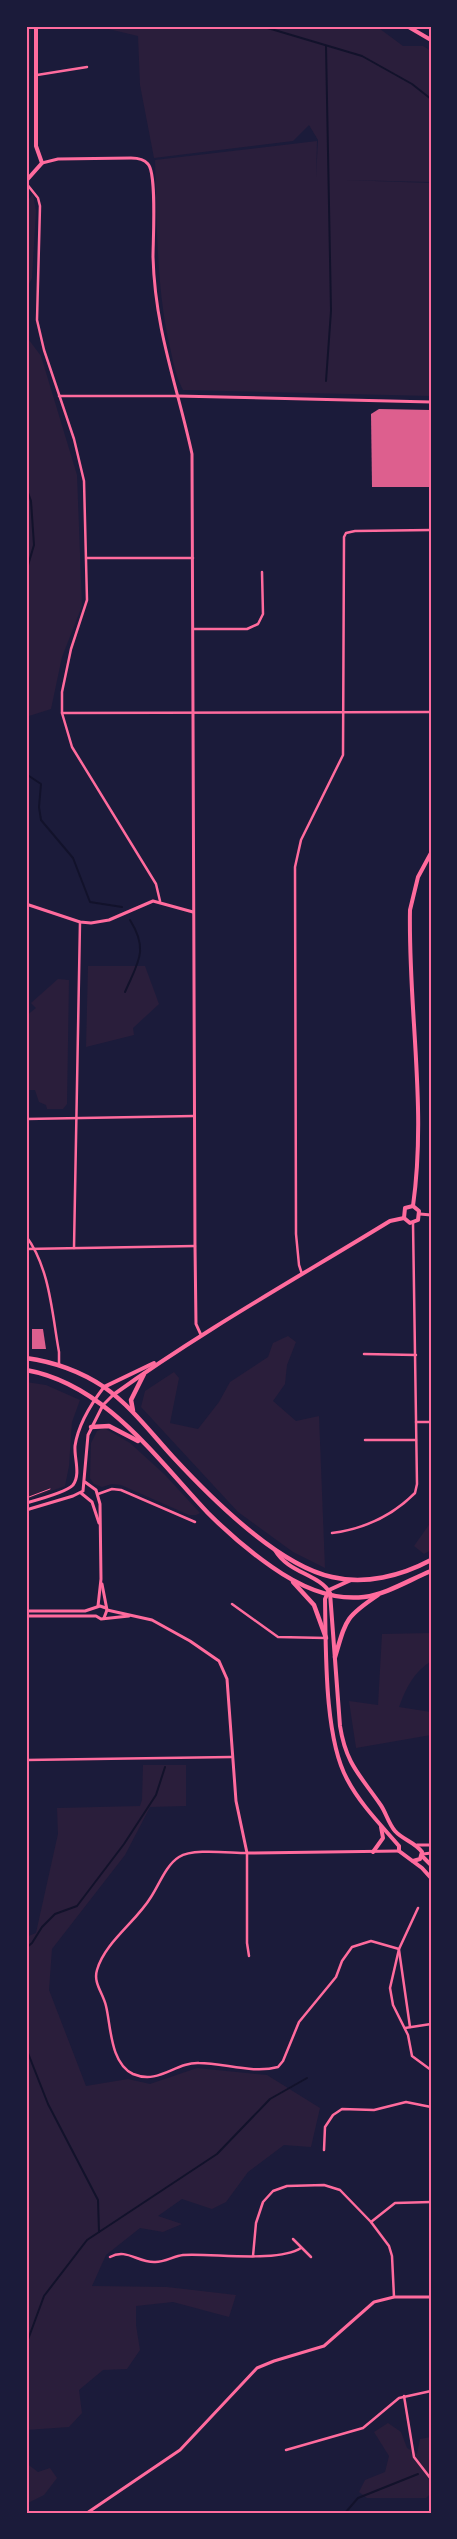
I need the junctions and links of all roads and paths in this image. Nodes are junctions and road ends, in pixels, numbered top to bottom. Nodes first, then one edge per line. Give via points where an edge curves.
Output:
1 (36, 26) edge
2 (407, 26) edge
3 (431, 40) edge
4 (87, 67) dead end
5 (35, 75) junction
6 (42, 163) junction
7 (26, 182) edge
8 (59, 396) junction
9 (177, 396) junction
10 (431, 402) edge
11 (431, 530) edge
12 (87, 558) junction
13 (193, 558) junction
14 (262, 572) dead end
15 (192, 629) junction
16 (62, 712) junction
17 (344, 712) junction
18 (431, 712) edge
19 (193, 713) junction
20 (431, 853) edge
21 (160, 901) junction
22 (26, 904) edge
23 (193, 912) junction
24 (80, 922) junction
25 (194, 1116) junction
26 (75, 1118) junction
27 (26, 1119) edge
28 (413, 1206) junction
29 (420, 1214) junction
30 (431, 1216) edge
31 (404, 1218) junction
32 (413, 1223) junction
33 (26, 1236) edge
34 (195, 1246) junction
35 (74, 1248) junction
36 (26, 1249) edge
37 (36, 1249) junction
38 (302, 1274) junction
39 (201, 1335) junction
40 (364, 1354) dead end
41 (416, 1354) junction
42 (26, 1358) edge
43 (156, 1362) junction
44 (59, 1364) junction
45 (26, 1370) edge
46 (144, 1374) junction
47 (104, 1387) junction
48 (113, 1395) junction
49 (95, 1399) junction
50 (103, 1405) junction
51 (136, 1416) junction
52 (416, 1422) junction
53 (431, 1422) edge
54 (91, 1427) junction
55 (365, 1440) dead end
56 (417, 1440) junction
57 (143, 1444) junction
58 (85, 1482) junction
59 (50, 1489) dead end
60 (80, 1493) junction
61 (98, 1494) junction
62 (26, 1498) edge
63 (26, 1503) edge
64 (26, 1510) edge
65 (195, 1522) dead end
66 (100, 1528) junction
67 (332, 1532) dead end
68 (273, 1546) junction
69 (431, 1560) edge
70 (431, 1571) edge
71 (100, 1578) junction
72 (292, 1580) junction
73 (351, 1580) junction
74 (328, 1593) junction
75 (382, 1593) junction
76 (232, 1604) dead end
77 (97, 1607) junction
78 (106, 1609) junction
79 (26, 1611) edge
80 (26, 1616) edge
81 (96, 1616) junction
82 (135, 1616) junction
83 (104, 1618) junction
84 (326, 1638) junction
85 (335, 1657) junction
86 (232, 1757) junction
87 (26, 1760) edge
88 (381, 1825) junction
89 (409, 1841) junction
90 (417, 1845) junction
91 (431, 1845) edge
92 (399, 1848) junction
93 (373, 1852) junction
94 (247, 1853) junction
95 (431, 1853) edge
96 (422, 1855) junction
97 (413, 1860) junction
98 (431, 1865) edge
99 (431, 1878) edge
100 (418, 1908) dead end
101 (398, 1949) junction
102 (248, 1956) dead end
103 (431, 2024) edge
104 (410, 2027) junction
105 (405, 2028) junction
106 (431, 2070) edge
107 (431, 2107) edge
108 (324, 2150) dead end
109 (431, 2202) edge
110 (371, 2222) junction
111 (293, 2239) dead end
112 (301, 2248) junction
113 (253, 2256) junction
114 (311, 2257) dead end
115 (110, 2258) dead end
116 (431, 2297) edge
117 (394, 2298) junction
118 (431, 2391) edge
119 (404, 2396) junction
120 (286, 2450) dead end
121 (431, 2479) edge
122 (87, 2513) edge

1 - 5 main road
2 - 3 main road
4 - 5 street
5 - 6 main road via 36,146
6 - 7 main road
6 - 9 street via 58,159 131,158 142,159 149,164 153,180 156,309
7 - 8 street via 40,206 37,320
8 - 9 street
8 - 12 street via 83,473
9 - 10 street
9 - 13 street via 192,454
11 - 17 street via 346,533 343,542
12 - 13 street
12 - 16 street via 86,606 65,672
13 - 15 street
14 - 15 street via 263,614 258,624 247,629
15 - 19 street
16 - 19 street
16 - 21 street via 72,747 156,884
17 - 18 street
17 - 19 street
17 - 38 street via 343,755 300,840 295,867 296,1234
19 - 23 street
20 - 28 main road via 418,877 410,910 418,1125 418,1169
21 - 23 street
21 - 24 street via 144,903 109,920
22 - 24 street
23 - 25 street
24 - 26 street
25 - 26 street
25 - 34 street
26 - 27 street
26 - 35 street
28 - 29 main road
28 - 31 main road via 405,1208
29 - 30 street
29 - 32 main road
31 - 32 main road
31 - 38 main road via 390,1221
32 - 41 street
33 - 37 street
34 - 35 street
34 - 39 street via 196,1324
35 - 37 street
36 - 37 street
37 - 44 street via 42,1264
38 - 39 main road
39 - 43 main road
40 - 41 street
41 - 52 street
42 - 44 highway
43 - 46 main road
43 - 47 main road
44 - 47 highway
45 - 49 highway via 59,1380
46 - 48 main road
46 - 51 highway via 130,1402
47 - 48 highway
47 - 49 street
48 - 50 street
48 - 51 highway
49 - 50 highway
49 - 63 street via 76,1442 73,1484
50 - 54 street
50 - 57 highway
51 - 68 highway via 205,1491
52 - 53 street
52 - 56 street
54 - 57 highway via 109,1426
54 - 58 street via 86,1449
55 - 56 street
56 - 67 street via 415,1493 387,1515 364,1527
57 - 72 highway via 229,1533
58 - 60 street
58 - 61 street
59 - 62 path
60 - 64 street
60 - 66 street via 92,1502
61 - 65 street via 112,1488 121,1490
61 - 66 street
66 - 71 street
68 - 73 highway via 322,1575
68 - 74 main road via 280,1560
69 - 73 highway via 391,1576
70 - 75 highway
71 - 77 street
71 - 78 street
72 - 74 highway
72 - 84 highway via 314,1605
73 - 74 main road
74 - 75 highway via 354,1597
74 - 84 main road
74 - 85 main road
75 - 85 highway via 346,1620
76 - 84 street via 278,1637
77 - 78 street
77 - 79 street via 85,1611
77 - 81 street
78 - 82 street
78 - 83 street
80 - 81 street
81 - 83 street
82 - 83 street
82 - 86 street via 152,1620 220,1661 227,1679
84 - 88 main road via 332,1734 338,1758 348,1780
85 - 89 main road via 340,1726 348,1758 393,1828
86 - 87 street
86 - 94 street via 236,1801
88 - 92 main road
88 - 93 main road via 383,1838
89 - 90 main road
89 - 92 main road via 403,1841
90 - 91 street
90 - 96 main road
92 - 93 street
92 - 97 main road via 406,1858
93 - 94 street
94 - 101 street via 194,1853 178,1857 144,1908 100,1961 97,1984 106,2006 112,2039 128,2071 150,2077 196,2062 252,2068 278,2067 298,2022 336,1977 352,1947 371,1941
94 - 102 street
95 - 96 street
96 - 97 main road
96 - 98 main road
97 - 99 main road
100 - 101 street
101 - 104 street
101 - 105 street via 390,1988 396,2013
103 - 104 street
104 - 105 street
105 - 106 street via 412,2056
107 - 108 street via 406,2102 374,2110 342,2109 325,2127
109 - 110 street via 395,2203
110 - 113 street via 346,2193 337,2188 318,2185 281,2187 267,2196 261,2207 254,2230
110 - 117 street via 391,2250
111 - 112 street
112 - 113 street via 287,2253
112 - 114 street
113 - 115 street via 185,2255 154,2262 121,2253
116 - 117 street
117 - 122 street via 374,2302 324,2346 257,2368 180,2450
118 - 119 street
119 - 120 street via 362,2428
119 - 121 street via 414,2457

